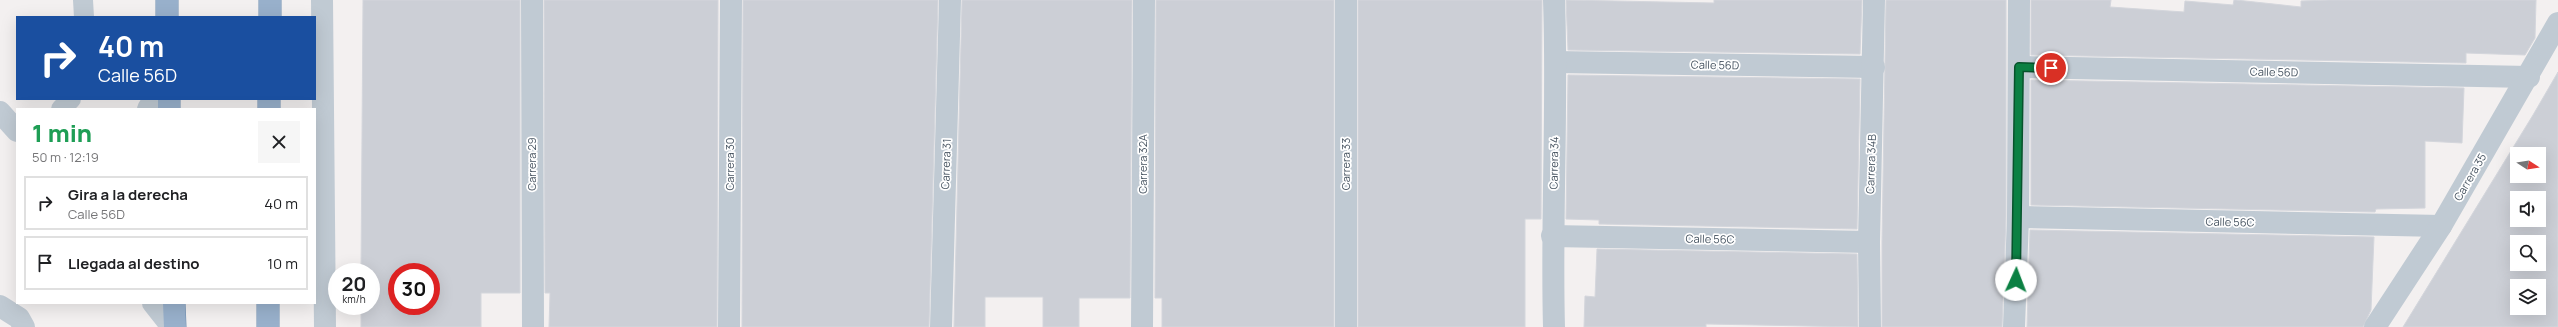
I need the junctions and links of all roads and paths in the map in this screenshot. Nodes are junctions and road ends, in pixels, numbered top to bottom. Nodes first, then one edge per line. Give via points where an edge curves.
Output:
1 (83, 0) edge
2 (167, 0) edge
3 (270, 0) edge
4 (322, 0) edge
5 (532, 0) edge
6 (732, 0) edge
7 (950, 0) edge
8 (1144, 0) edge
9 (1346, 0) edge
10 (1554, 0) edge
11 (1874, 0) edge
12 (2019, 0) edge
13 (84, 16) edge
14 (167, 16) edge
15 (270, 16) edge
16 (2558, 23) edge
17 (1556, 62) junction
18 (1874, 67) junction
19 (2019, 67) junction
20 (2529, 77) junction
21 (70, 100) edge
22 (62, 108) edge
23 (2018, 217) junction
24 (2441, 226) junction
25 (1552, 236) junction
26 (1869, 242) junction
27 (154, 304) edge
28 (174, 304) edge
29 (268, 304) edge
30 (1, 308) edge
31 (24, 327) edge
32 (172, 327) edge
33 (175, 327) edge
34 (268, 327) edge
35 (325, 327) edge
36 (533, 327) edge
37 (729, 327) edge
38 (941, 327) edge
39 (1142, 327) edge
40 (1346, 327) edge
41 (1554, 327) edge
42 (1870, 327) edge
43 (2014, 327) edge
44 (2375, 327) edge

1 - 13 lane
2 - 14 highway
3 - 15 highway
4 - 35 street
5 - 36 street, Carrera 29
6 - 37 street, Carrera 30
7 - 38 street, Carrera 31
8 - 39 street, Carrera 32A
9 - 40 street, Carrera 33
10 - 17 street, Carrera 34
11 - 18 street, Carrera 34B
12 - 19 street
16 - 20 street, Carrera 35
17 - 18 street, Calle 56D
17 - 25 street, Carrera 34
18 - 26 street, Carrera 34B
19 - 20 street, Calle 56D
19 - 23 street
20 - 24 street, Carrera 35
21 - 22 lane
23 - 24 street, Calle 56C
23 - 43 street
24 - 44 street, Carrera 35
25 - 26 street, Calle 56C
25 - 41 street, Carrera 34
26 - 42 street, Carrera 34B
27 - 32 street
28 - 33 highway
29 - 34 highway
30 - 31 street via 20,318

